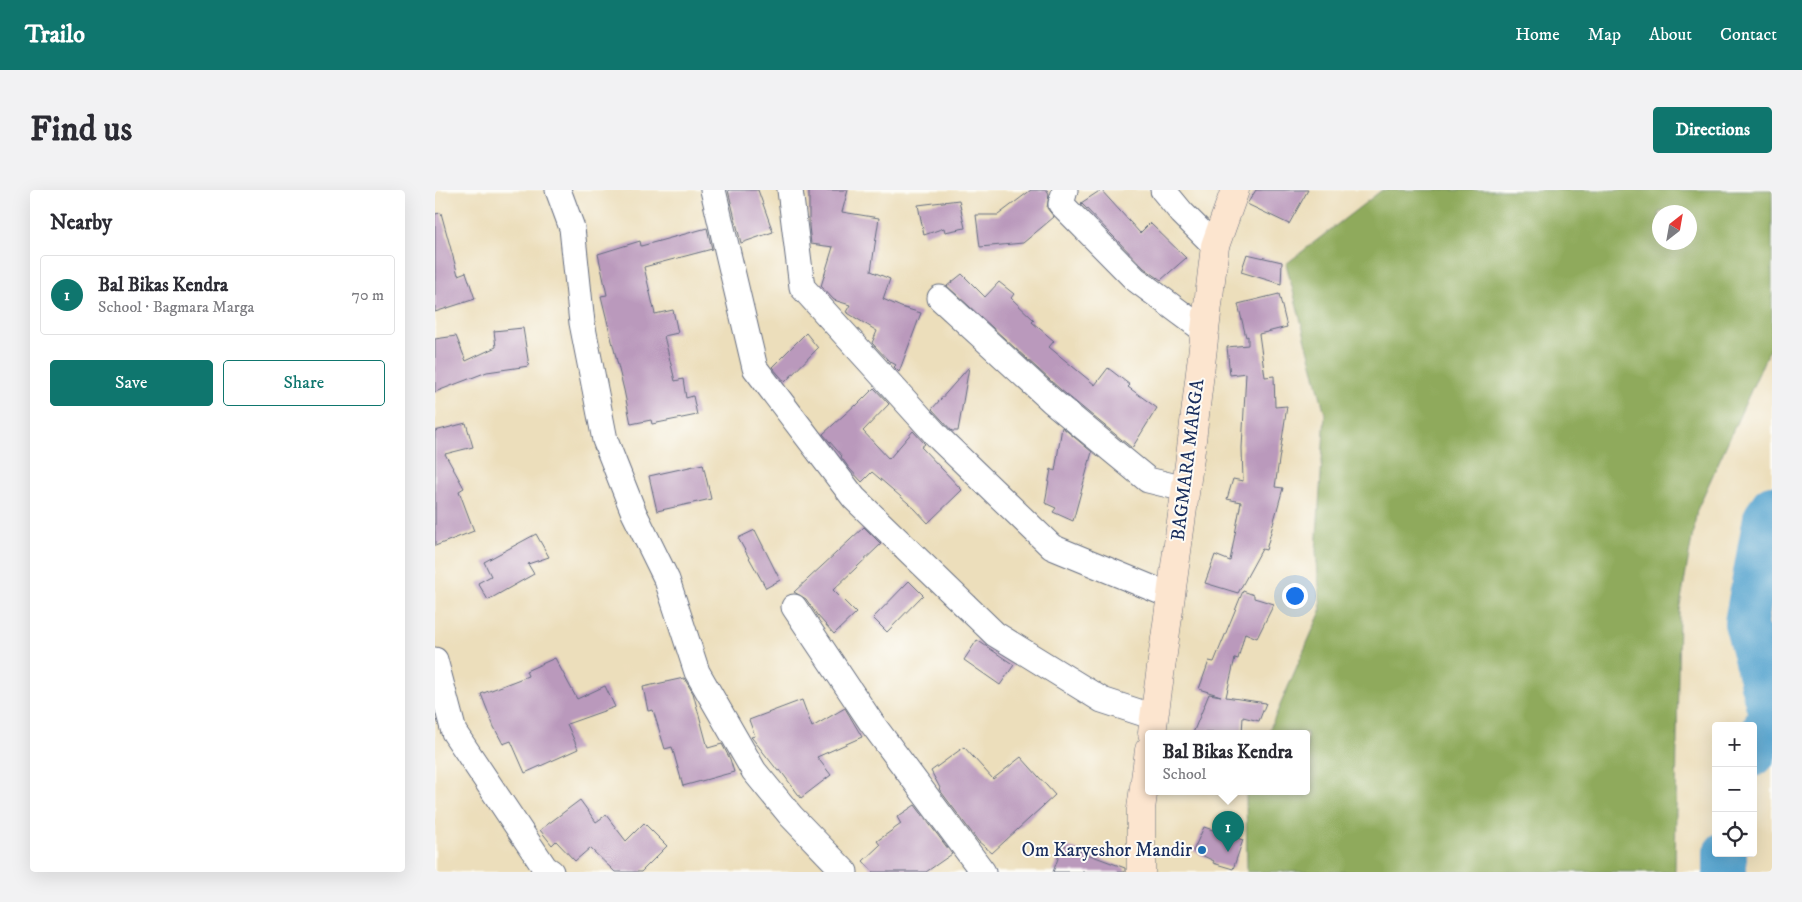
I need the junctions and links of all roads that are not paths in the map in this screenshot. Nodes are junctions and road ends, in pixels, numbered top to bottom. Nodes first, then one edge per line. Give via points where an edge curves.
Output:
1 (558, 190) edge
2 (713, 190) edge
3 (790, 190) edge
4 (1065, 190) edge
5 (1163, 190) edge
6 (1235, 190) edge
7 (1215, 246) junction
8 (940, 298) dead end
9 (1205, 331) junction
10 (1185, 489) junction
11 (1171, 596) junction
12 (794, 607) dead end
13 (435, 660) edge
14 (1153, 725) edge
15 (1145, 780) edge
16 (551, 872) edge
17 (845, 872) edge
18 (983, 872) edge
19 (1141, 872) edge

1 - 17 street via 572,228 582,323 605,440 634,513 667,580 697,672 754,771 791,816
2 - 14 street via 755,368 854,498 995,634 1102,700
3 - 11 street via 802,287 940,439 1052,548
4 - 9 street via 1061,204 1135,279
5 - 7 street
6 - 7 main road, BAGMARA MARGA
7 - 9 main road, BAGMARA MARGA
8 - 10 street via 1053,401 1148,480
9 - 10 main road, BAGMARA MARGA
10 - 11 main road, BAGMARA MARGA
11 - 14 main road, BAGMARA MARGA
12 - 18 street via 871,722
13 - 16 street via 454,732 545,868
15 - 19 main road via 1141,809

